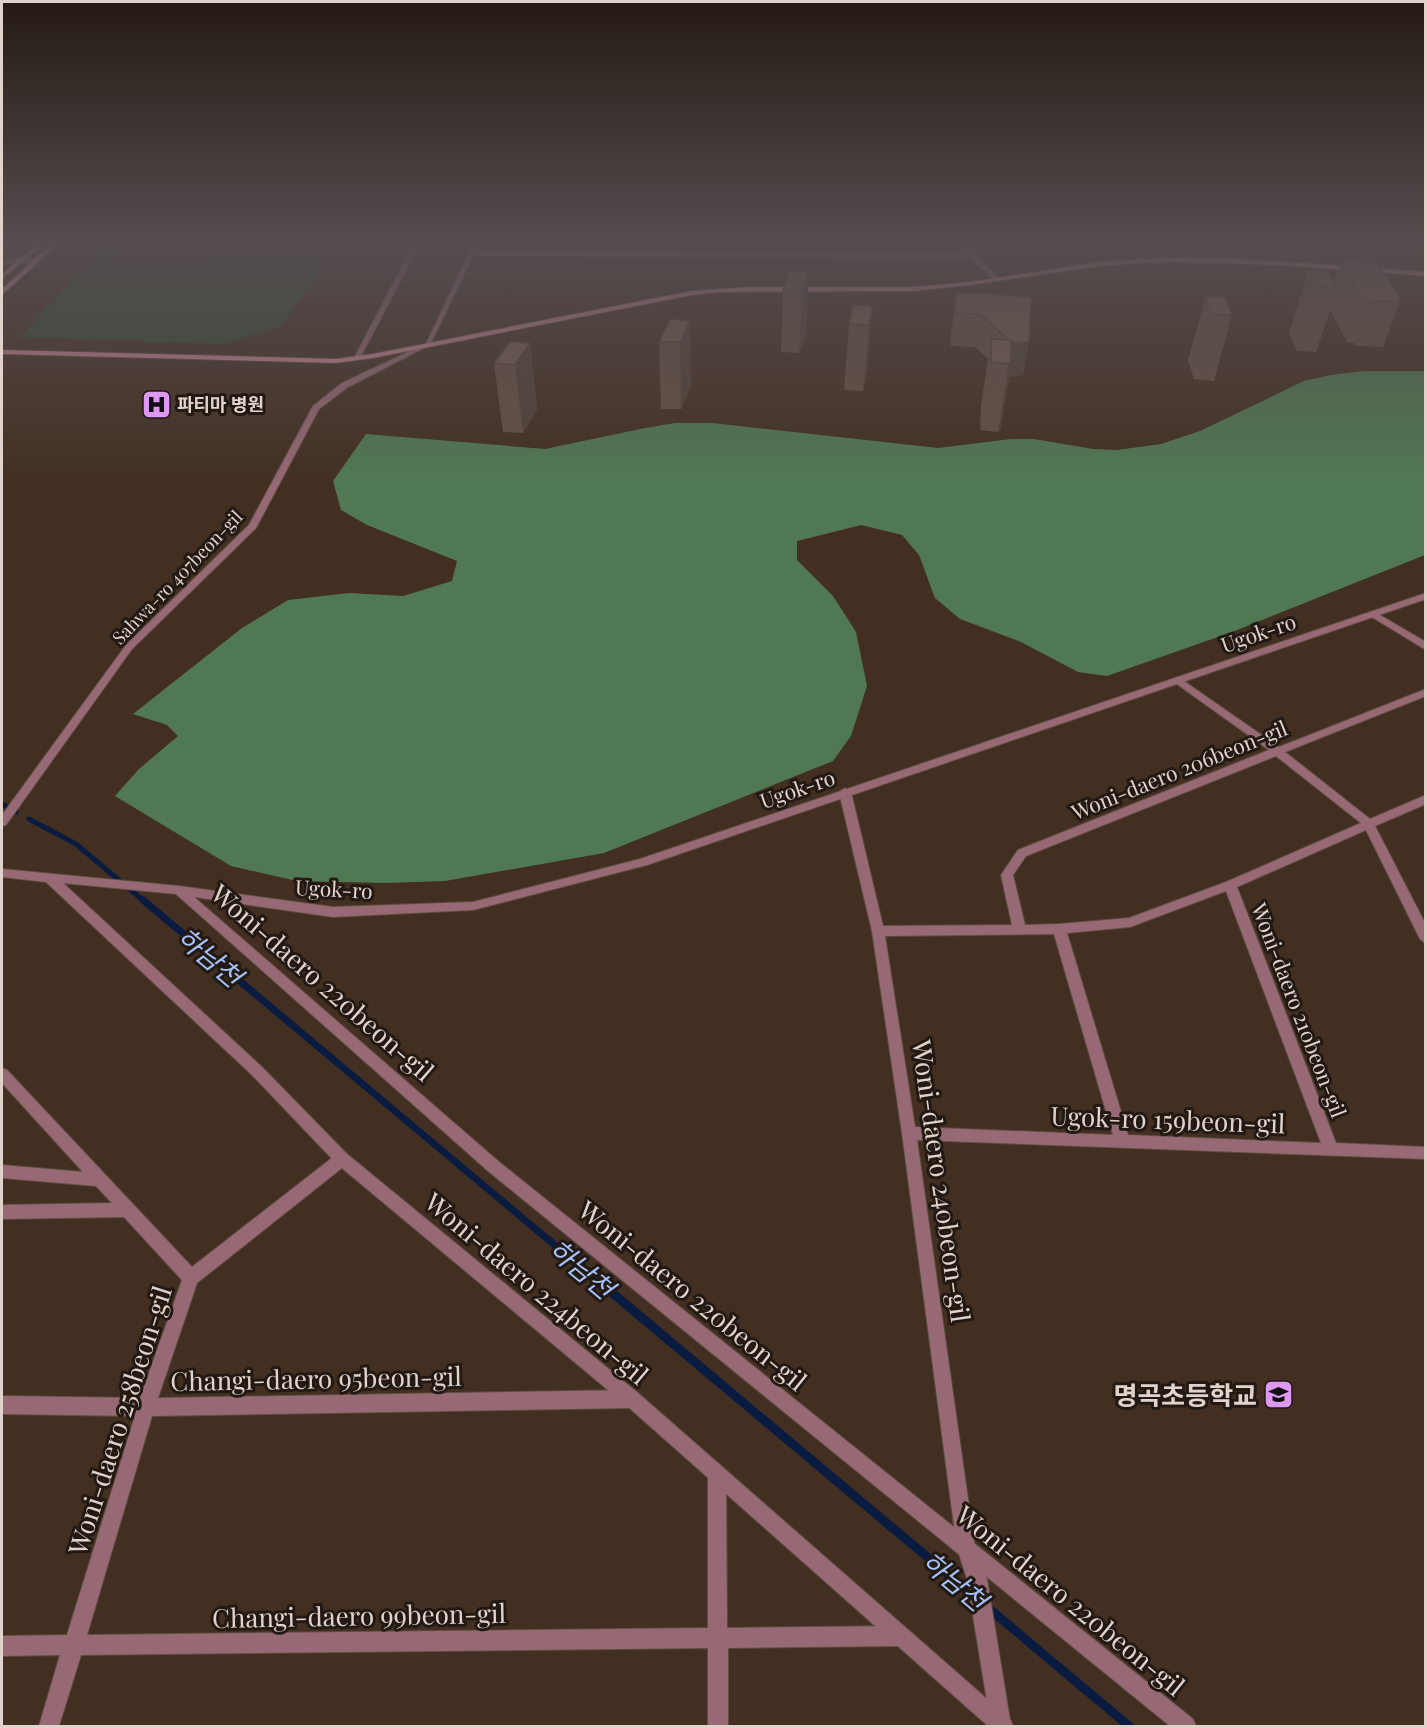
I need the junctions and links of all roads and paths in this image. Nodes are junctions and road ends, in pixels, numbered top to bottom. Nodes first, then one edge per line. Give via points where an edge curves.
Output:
1 (375, 325) edge
2 (437, 325) edge
3 (531, 325) edge
4 (427, 345) junction
5 (2, 351) edge
6 (357, 358) junction
7 (1425, 596) edge
8 (1373, 614) junction
9 (1425, 647) edge
10 (1178, 680) junction
11 (1425, 692) edge
12 (1276, 750) junction
13 (845, 792) junction
14 (1425, 799) edge
15 (2, 822) edge
16 (1368, 823) junction
17 (2, 873) edge
18 (50, 878) junction
19 (1230, 885) junction
20 (172, 889) junction
21 (1019, 928) junction
22 (1059, 929) junction
23 (878, 931) junction
24 (1425, 939) edge
25 (2, 1074) edge
26 (909, 1133) junction
27 (1122, 1141) junction
28 (1331, 1149) junction
29 (1425, 1153) edge
30 (342, 1159) junction
31 (2, 1172) edge
32 (99, 1180) junction
33 (130, 1210) junction
34 (2, 1212) edge
35 (191, 1278) junction
36 (632, 1399) junction
37 (2, 1405) edge
38 (147, 1407) junction
39 (717, 1476) junction
40 (966, 1548) junction
41 (900, 1636) junction
42 (717, 1637) junction
43 (2, 1646) edge
44 (73, 1646) junction
45 (49, 1726) edge
46 (718, 1726) edge
47 (1002, 1726) edge
48 (1186, 1726) edge

1 - 6 street
2 - 4 street
3 - 4 main road
4 - 6 main road
4 - 15 street, Sahwa-ro 407beon-gil via 345,385 316,408 253,526 129,647
5 - 6 main road via 318,362
7 - 8 street, Ugok-ro
8 - 9 street
8 - 10 street, Ugok-ro
10 - 12 street
10 - 13 street, Ugok-ro
11 - 12 street, Woni-daero 206beon-gil
12 - 16 street
12 - 21 street, Woni-daero 206beon-gil via 1022,853 1007,875
13 - 20 street, Ugok-ro via 642,862 473,906 333,912
13 - 23 street, Woni-daero 240beon-gil
14 - 16 street, Woni-daero 210beon-gil
16 - 19 street, Woni-daero 210beon-gil
16 - 24 street
17 - 18 street
18 - 20 street, Ugok-ro
18 - 30 street, Woni-daero 224beon-gil via 257,1071
19 - 22 street, Woni-daero 210beon-gil via 1130,922
19 - 28 street, Woni-daero 210beon-gil
20 - 40 street, Woni-daero 220beon-gil via 493,1166
21 - 22 street, Woni-daero 210beon-gil
21 - 23 street, Woni-daero 210beon-gil
22 - 27 street
23 - 26 street, Woni-daero 240beon-gil
25 - 32 street
26 - 27 street, Ugok-ro 159beon-gil
26 - 40 street, Woni-daero 240beon-gil
27 - 28 street, Ugok-ro 159beon-gil
28 - 29 street, Ugok-ro 159beon-gil
30 - 35 street, Woni-daero 258beon-gil
30 - 36 street, Woni-daero 224beon-gil
31 - 32 street
32 - 33 street
33 - 34 street
33 - 35 street
35 - 38 street, Woni-daero 258beon-gil
36 - 38 street, Changi-daero 95beon-gil
36 - 39 street, Woni-daero 224beon-gil
37 - 38 street, Changi-daero 95beon-gil
38 - 44 street, Woni-daero 258beon-gil
39 - 41 street, Woni-daero 224beon-gil
39 - 42 street
40 - 47 street, Woni-daero 240beon-gil via 977,1579
40 - 48 street, Woni-daero 220beon-gil
41 - 42 street, Changi-daero 99beon-gil
41 - 47 street, Woni-daero 224beon-gil
42 - 44 street, Changi-daero 99beon-gil
42 - 46 street
43 - 44 street, Changi-daero 99beon-gil
44 - 45 street, Woni-daero 258beon-gil

